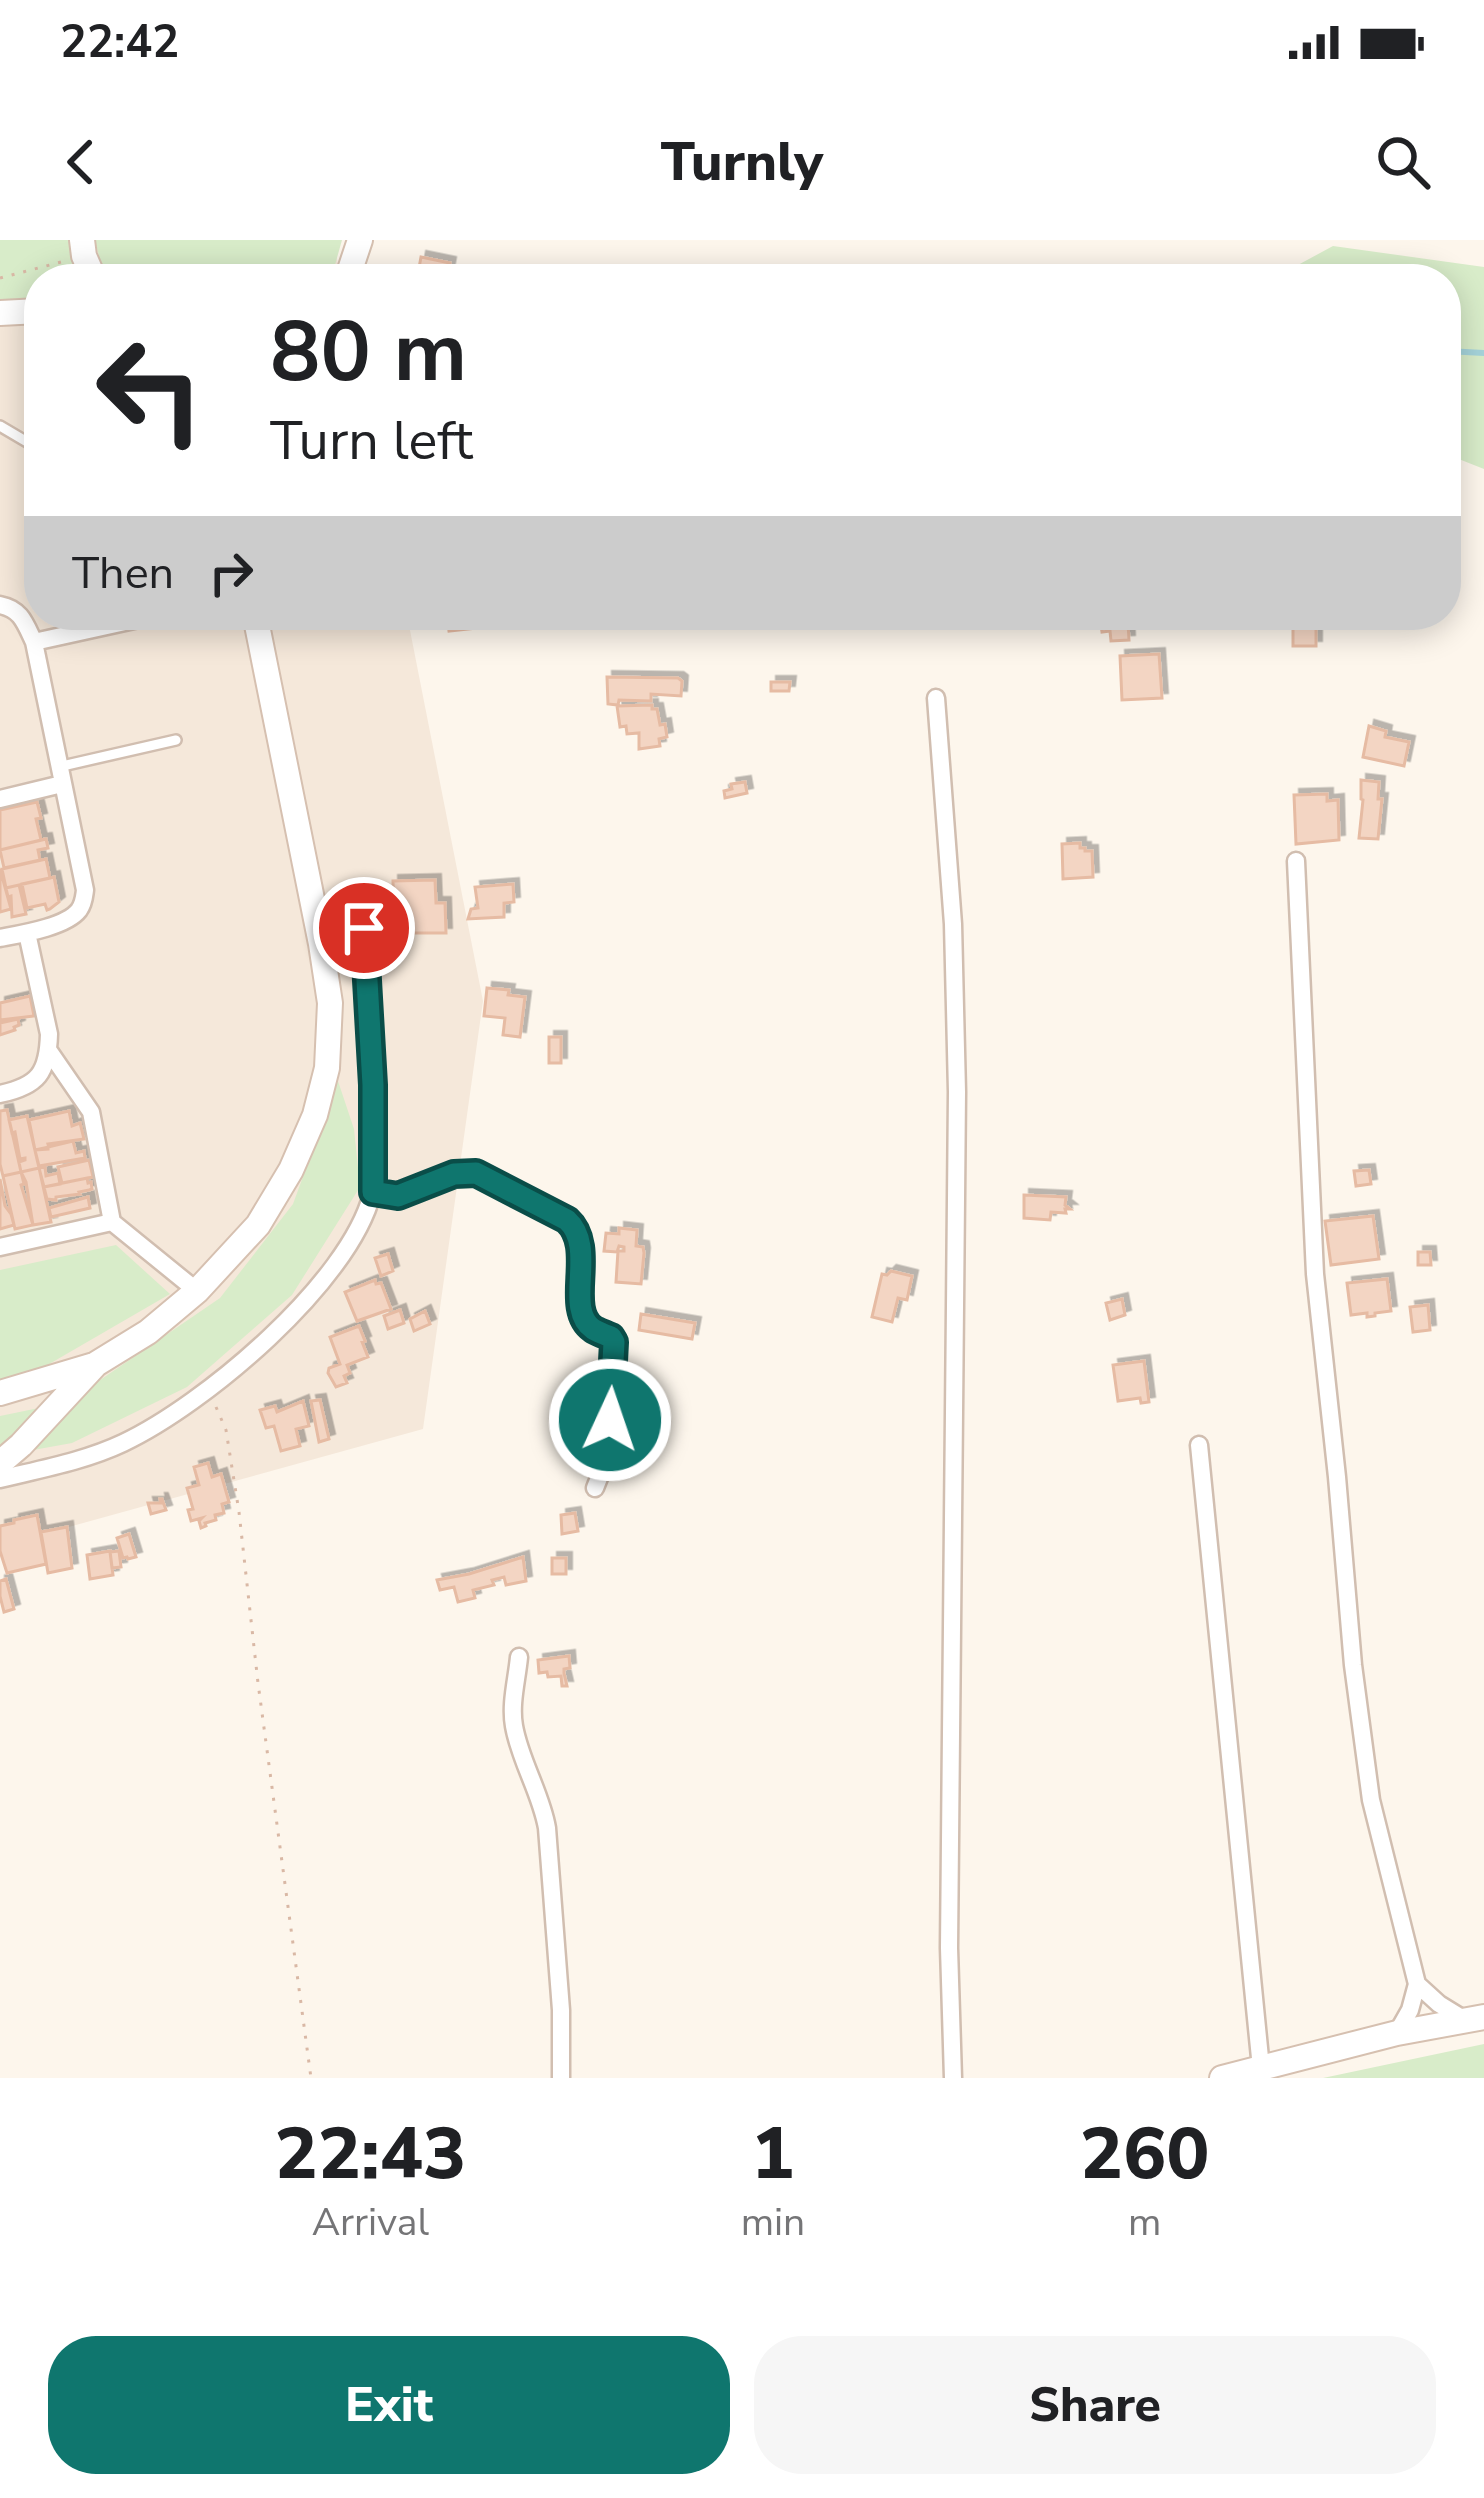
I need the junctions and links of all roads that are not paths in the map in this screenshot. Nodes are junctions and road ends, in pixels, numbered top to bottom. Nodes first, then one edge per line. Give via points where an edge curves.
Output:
1 (0, 605) edge
2 (24, 620) edge
3 (29, 630) edge
4 (86, 630) edge
5 (258, 630) edge
6 (34, 641) junction
7 (936, 698) dead end
8 (176, 740) dead end
9 (60, 775) junction
10 (0, 799) edge
11 (1296, 861) dead end
12 (364, 928) dead end
13 (27, 932) junction
14 (0, 938) edge
15 (49, 1051) junction
16 (0, 1094) edge
17 (373, 1192) junction
18 (112, 1222) junction
19 (0, 1247) edge
20 (197, 1292) junction
21 (97, 1364) junction
22 (0, 1394) edge
23 (1199, 1444) dead end
24 (0, 1463) edge
25 (0, 1479) edge
26 (595, 1488) dead end
27 (519, 1657) dead end
28 (1417, 1984) junction
29 (1475, 2018) edge
30 (1397, 2033) junction
31 (1261, 2068) junction
32 (561, 2078) edge
33 (953, 2078) edge
34 (1222, 2078) edge

1 - 2 street
3 - 6 street
4 - 6 street
5 - 20 street via 321,944 330,1003 327,1068 291,1170 258,1225
6 - 9 street
7 - 33 street via 957,1091
8 - 9 lane
9 - 10 street
9 - 13 street via 82,905 64,921
11 - 28 street via 1315,1274 1353,1665 1371,1799
12 - 17 street
13 - 14 street
13 - 15 street
15 - 16 street via 38,1077
15 - 18 street via 91,1112
17 - 25 street via 332,1269 206,1390 124,1443
17 - 26 street via 398,1196 476,1173 575,1227 582,1313 614,1342 608,1455
18 - 19 street
18 - 20 street
20 - 21 street
21 - 22 street
21 - 24 street
23 - 31 street
27 - 32 street via 513,1718 547,1828
28 - 29 street via 1439,2004
28 - 30 street
29 - 30 street
30 - 31 street
31 - 34 street

